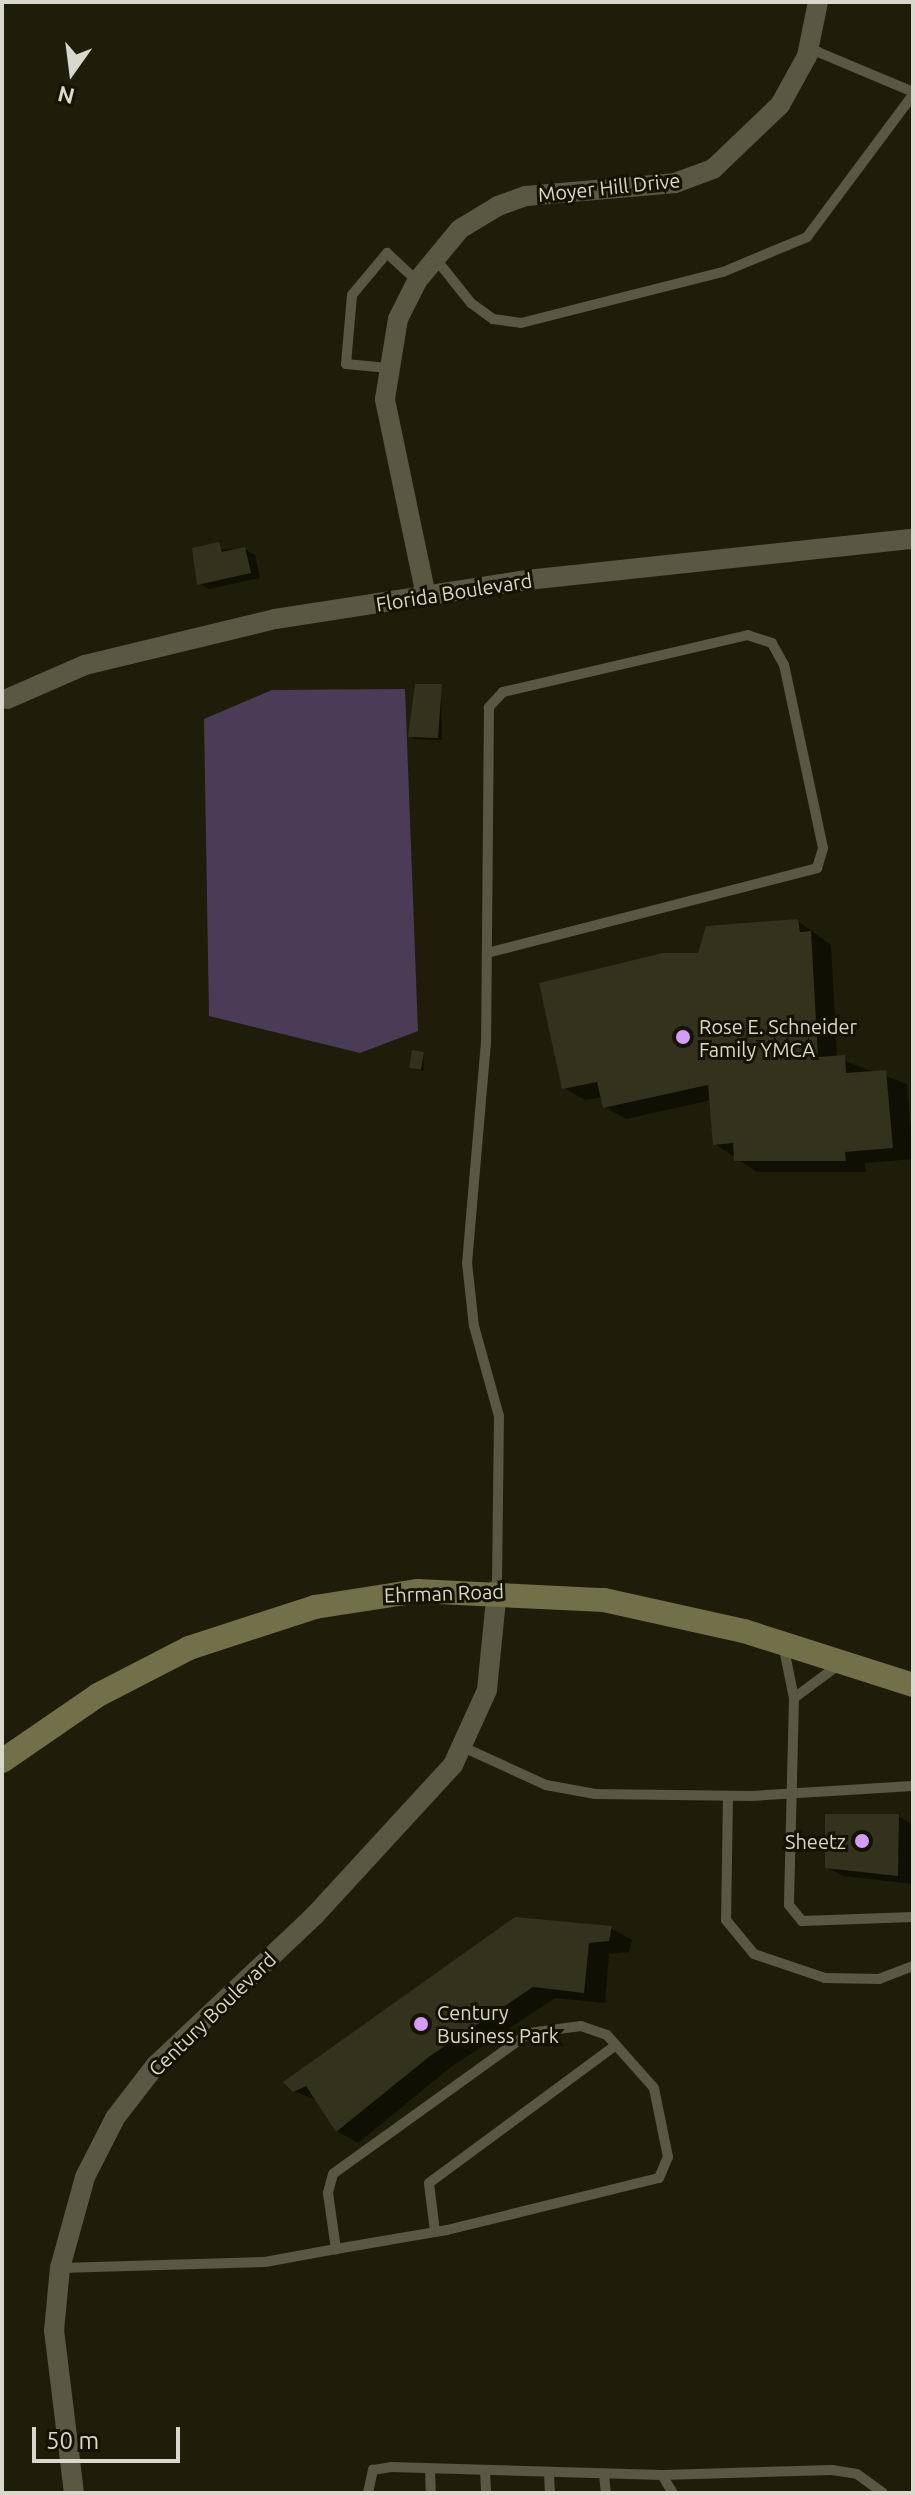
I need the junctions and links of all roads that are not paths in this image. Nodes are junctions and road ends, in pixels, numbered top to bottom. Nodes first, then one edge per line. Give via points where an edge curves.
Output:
1 (818, 2) edge
2 (807, 56) junction
3 (913, 94) edge
4 (434, 256) junction
5 (417, 281) junction
6 (388, 368) junction
7 (913, 539) edge
8 (426, 596) junction
9 (7, 699) dead end
10 (487, 953) junction
11 (497, 1589) junction
12 (783, 1642) junction
13 (844, 1661) junction
14 (913, 1685) edge
15 (794, 1698) junction
16 (465, 1748) junction
17 (2, 1761) edge
18 (913, 1786) edge
19 (790, 1791) junction
20 (728, 1796) junction
21 (913, 1917) edge
22 (913, 1966) edge
23 (616, 2045) junction
24 (435, 2232) junction
25 (336, 2249) junction
26 (60, 2268) junction
27 (430, 2469) junction
28 (485, 2471) junction
29 (549, 2474) junction
30 (604, 2475) junction
31 (662, 2475) junction
32 (74, 2493) edge
33 (368, 2493) edge
34 (431, 2493) edge
35 (486, 2493) edge
36 (550, 2493) edge
37 (606, 2493) edge
38 (673, 2493) edge
39 (883, 2493) edge

1 - 2 street, Moyer Hill Drive
2 - 3 lane via 818,52
2 - 4 street, Moyer Hill Drive via 780,105 713,169 675,183 526,196 460,229
3 - 4 lane via 807,237 736,268 521,323 493,319 471,303
4 - 5 street, Moyer Hill Drive
5 - 6 street, Moyer Hill Drive
5 - 6 lane via 387,253 352,295 346,364
6 - 8 street, Moyer Hill Drive via 390,444
7 - 8 street, Florida Boulevard
8 - 9 street, Florida Boulevard via 222,629 85,665
10 - 10 lane via 817,868 823,848 784,665 772,643 748,635 492,697
10 - 11 lane via 482,1131 467,1263 474,1326 499,1416
11 - 12 street, Ehrman Road via 604,1600
11 - 16 street, Century Boulevard via 487,1690
11 - 17 street, Ehrman Road via 347,1600 220,1636 130,1677
12 - 13 street, Ehrman Road
12 - 15 lane
13 - 14 street, Ehrman Road
13 - 15 lane
15 - 19 lane
16 - 20 lane via 546,1785 595,1794
16 - 26 street, Century Boulevard via 315,1915 133,2092 85,2177
18 - 19 lane
19 - 20 lane
19 - 21 lane via 789,1905 796,1918
20 - 22 lane via 726,1920 754,1954 825,1978 879,1979
23 - 24 lane via 429,2183
23 - 24 lane via 654,2088 668,2157 659,2178
23 - 25 lane via 581,2026 529,2033 333,2174 328,2193
24 - 25 lane
25 - 26 lane via 265,2262
26 - 32 street, Century Boulevard via 54,2361
27 - 28 lane
27 - 33 lane via 373,2470
27 - 34 lane
28 - 29 lane
28 - 35 lane
29 - 30 lane
29 - 36 lane
30 - 31 lane
30 - 37 lane
31 - 38 lane
31 - 39 lane via 832,2470 857,2474

